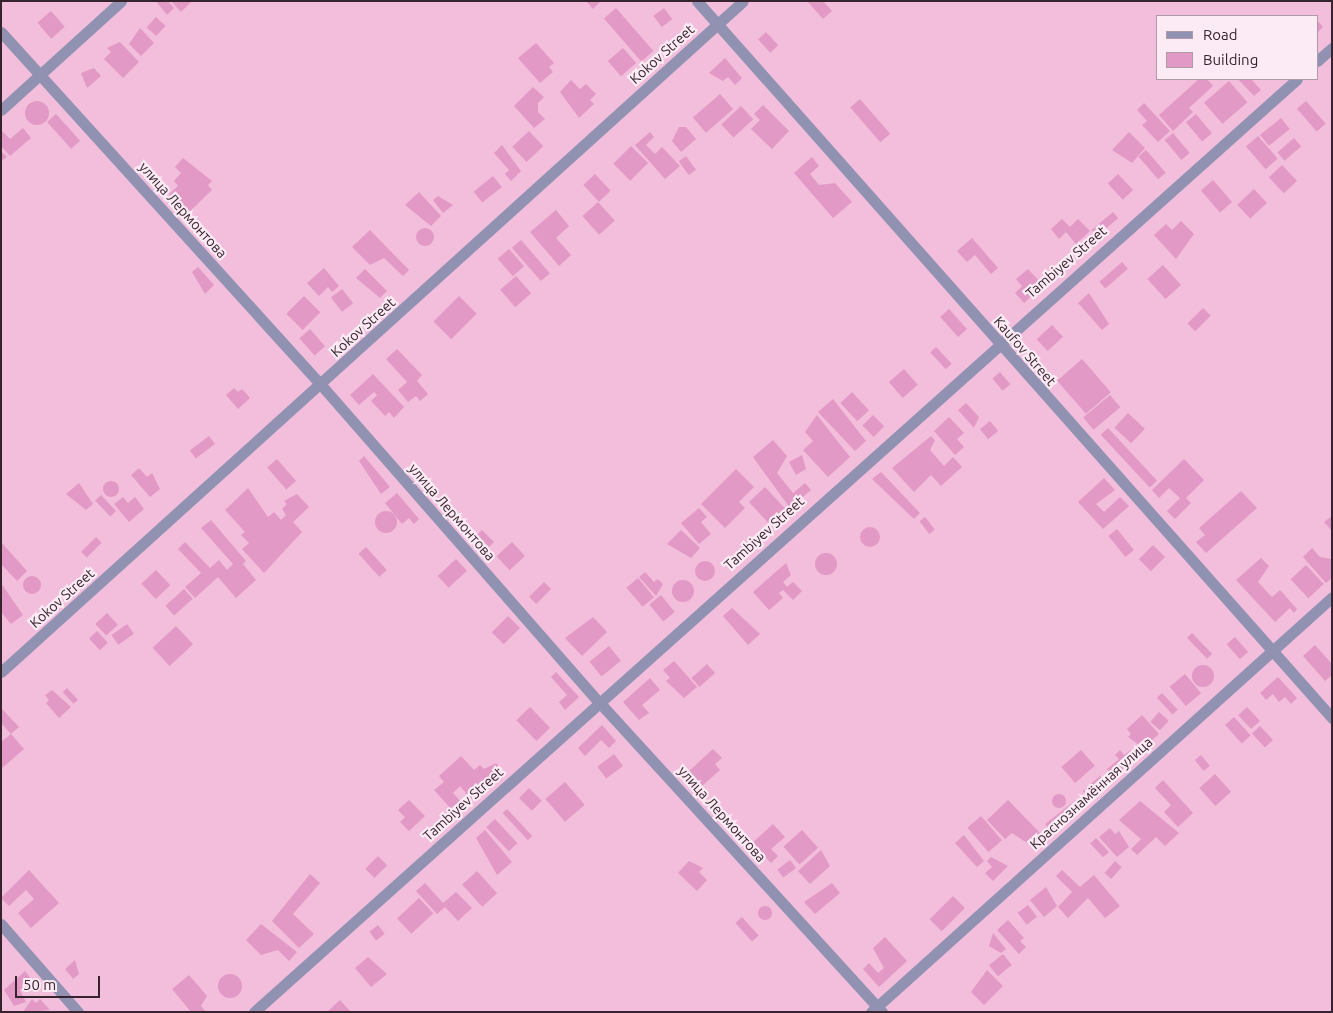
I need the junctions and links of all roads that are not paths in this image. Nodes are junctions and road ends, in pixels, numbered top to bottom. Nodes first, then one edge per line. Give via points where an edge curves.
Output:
1 (121, 1) edge
2 (696, 1) edge
3 (743, 1) edge
4 (717, 24) junction
5 (1, 32) edge
6 (1332, 48) edge
7 (1318, 60) edge
8 (41, 74) junction
9 (1296, 80) edge
10 (1, 110) edge
11 (997, 342) junction
12 (322, 386) junction
13 (1332, 597) edge
14 (1270, 652) junction
15 (1, 672) edge
16 (599, 702) junction
17 (1332, 718) edge
18 (1, 924) edge
19 (876, 1010) edge
20 (78, 1012) edge
21 (254, 1012) edge

1 - 8 street
2 - 4 street, Kaufov Street
3 - 4 street, Kokov Street
4 - 11 street, Kaufov Street
4 - 12 street, Kokov Street
5 - 8 street, улица Лермонтова
6 - 7 street
8 - 10 street
8 - 12 street, улица Лермонтова
9 - 11 street, Tambiyev Street
11 - 14 street, Kaufov Street
11 - 16 street, Tambiyev Street
12 - 15 street, Kokov Street
12 - 16 street, улица Лермонтова
13 - 14 street, Краснознамённая улица
14 - 17 street, Kaufov Street
14 - 19 street, Краснознамённая улица
16 - 19 street, улица Лермонтова
16 - 21 street, Tambiyev Street
18 - 20 street

